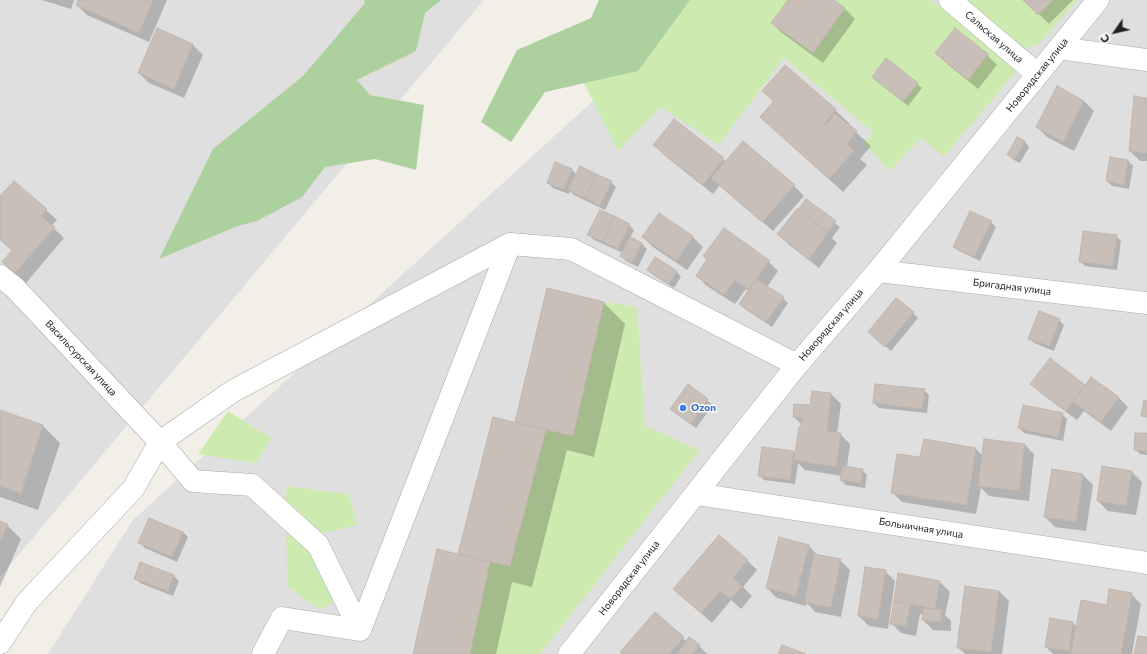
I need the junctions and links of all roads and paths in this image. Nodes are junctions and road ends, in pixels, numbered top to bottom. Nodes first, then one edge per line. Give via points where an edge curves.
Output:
1 (950, 0) edge
2 (1098, 0) edge
3 (1059, 48) junction
4 (1147, 60) edge
5 (1037, 74) junction
6 (510, 244) junction
7 (878, 271) junction
8 (0, 276) edge
9 (1147, 302) edge
10 (797, 365) junction
11 (160, 442) junction
12 (696, 494) junction
13 (1147, 563) edge
14 (360, 630) junction
15 (0, 643) edge
16 (263, 654) edge
17 (569, 654) edge

1 - 5 street, Сальская улица
2 - 3 street, Новорядская улица
3 - 4 street
3 - 5 street, Новорядская улица
5 - 7 street, Новорядская улица
6 - 10 street via 571,249
6 - 11 street via 233,391
6 - 14 street
7 - 9 street, Бригадная улица
7 - 10 street, Новорядская улица
8 - 11 street, Васильсурская улица via 15,288
10 - 12 street, Новорядская улица
11 - 14 street, Васильсурская улица via 193,481 252,485 318,546
11 - 15 street via 133,489 27,602
12 - 13 street, Больничная улица
12 - 17 street, Новорядская улица
14 - 16 street via 282,618

